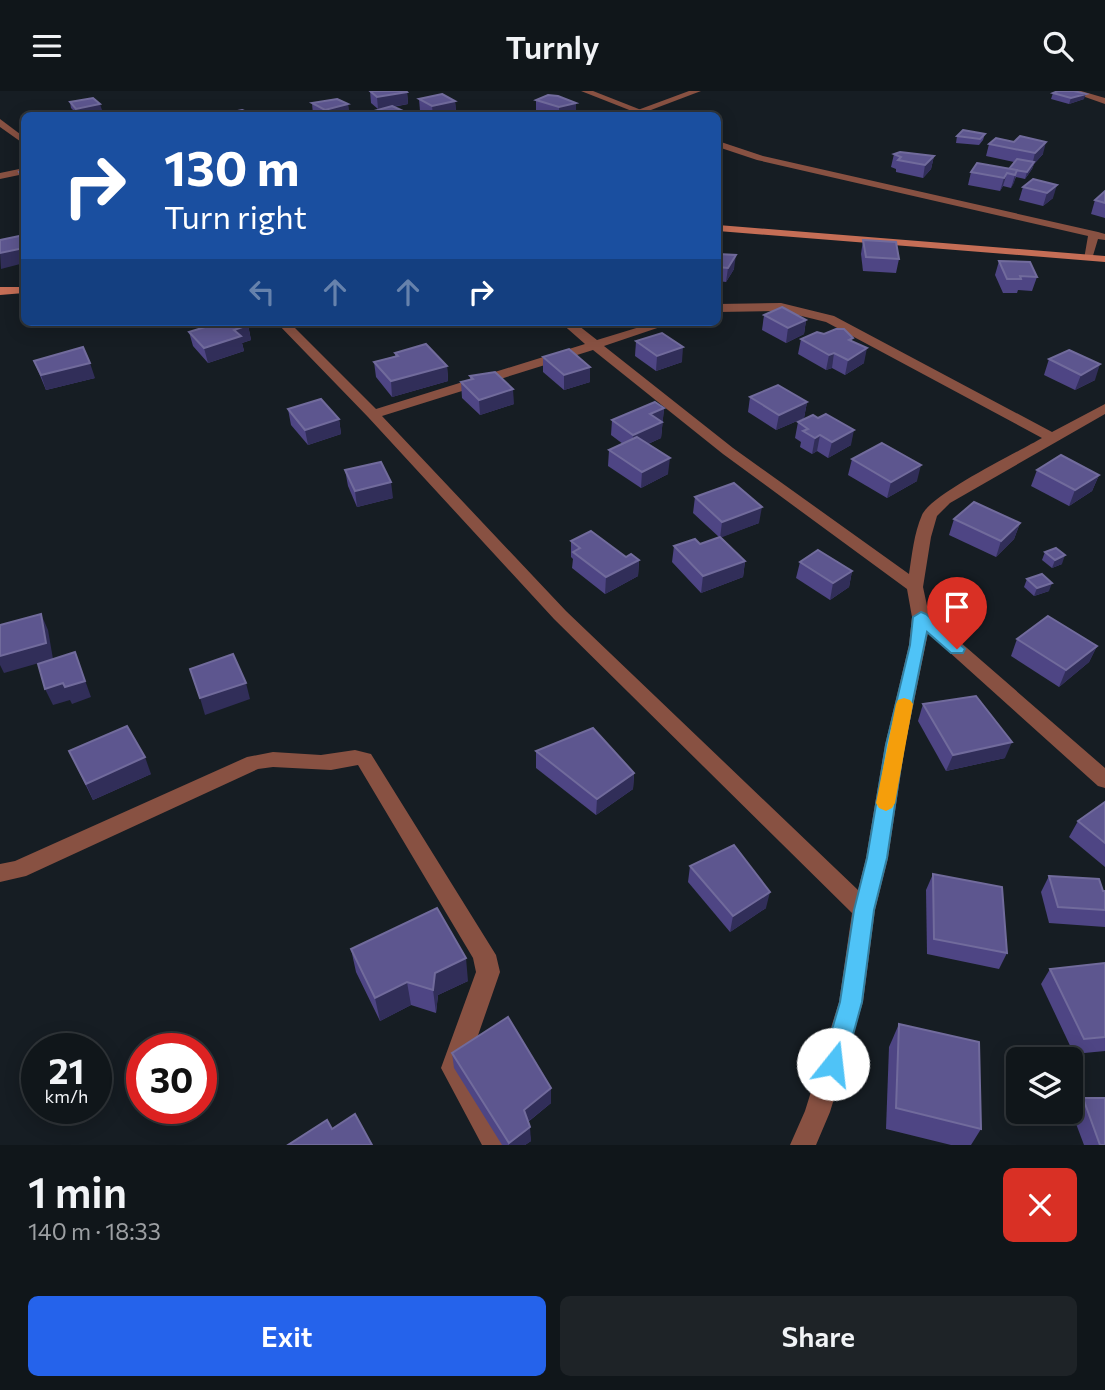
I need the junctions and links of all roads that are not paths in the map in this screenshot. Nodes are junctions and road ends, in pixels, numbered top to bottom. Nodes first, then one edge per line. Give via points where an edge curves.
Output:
1 (585, 91) edge
2 (697, 91) edge
3 (1072, 91) edge
4 (1105, 101) edge
5 (641, 112) edge
6 (646, 112) edge
7 (0, 122) edge
8 (21, 139) edge
9 (721, 145) edge
10 (21, 172) edge
11 (0, 176) edge
12 (721, 229) edge
13 (1100, 236) edge
14 (1088, 257) junction
15 (1105, 259) edge
16 (21, 290) edge
17 (0, 291) edge
18 (721, 308) edge
19 (286, 326) edge
20 (571, 326) edge
21 (656, 326) edge
22 (596, 346) junction
23 (1105, 408) edge
24 (373, 414) junction
25 (1050, 437) junction
26 (915, 587) junction
27 (921, 617) junction
28 (1105, 780) edge
29 (0, 873) edge
30 (864, 910) junction
31 (496, 1145) edge
32 (803, 1145) edge

1 - 5 street
2 - 6 street
3 - 4 street
7 - 8 street
9 - 13 street
10 - 11 street
12 - 14 main road
13 - 14 street
14 - 15 main road
16 - 17 main road
18 - 25 street via 781,307 830,319
19 - 24 street
20 - 22 street
21 - 22 street
22 - 24 street
22 - 26 street via 728,451
23 - 25 street
24 - 30 street via 560,615
25 - 26 street via 933,510 926,520
26 - 27 street
27 - 28 street
27 - 30 street
29 - 31 street via 18,870 254,762 364,759 484,954 488,972 454,1068
30 - 32 street via 851,1002

